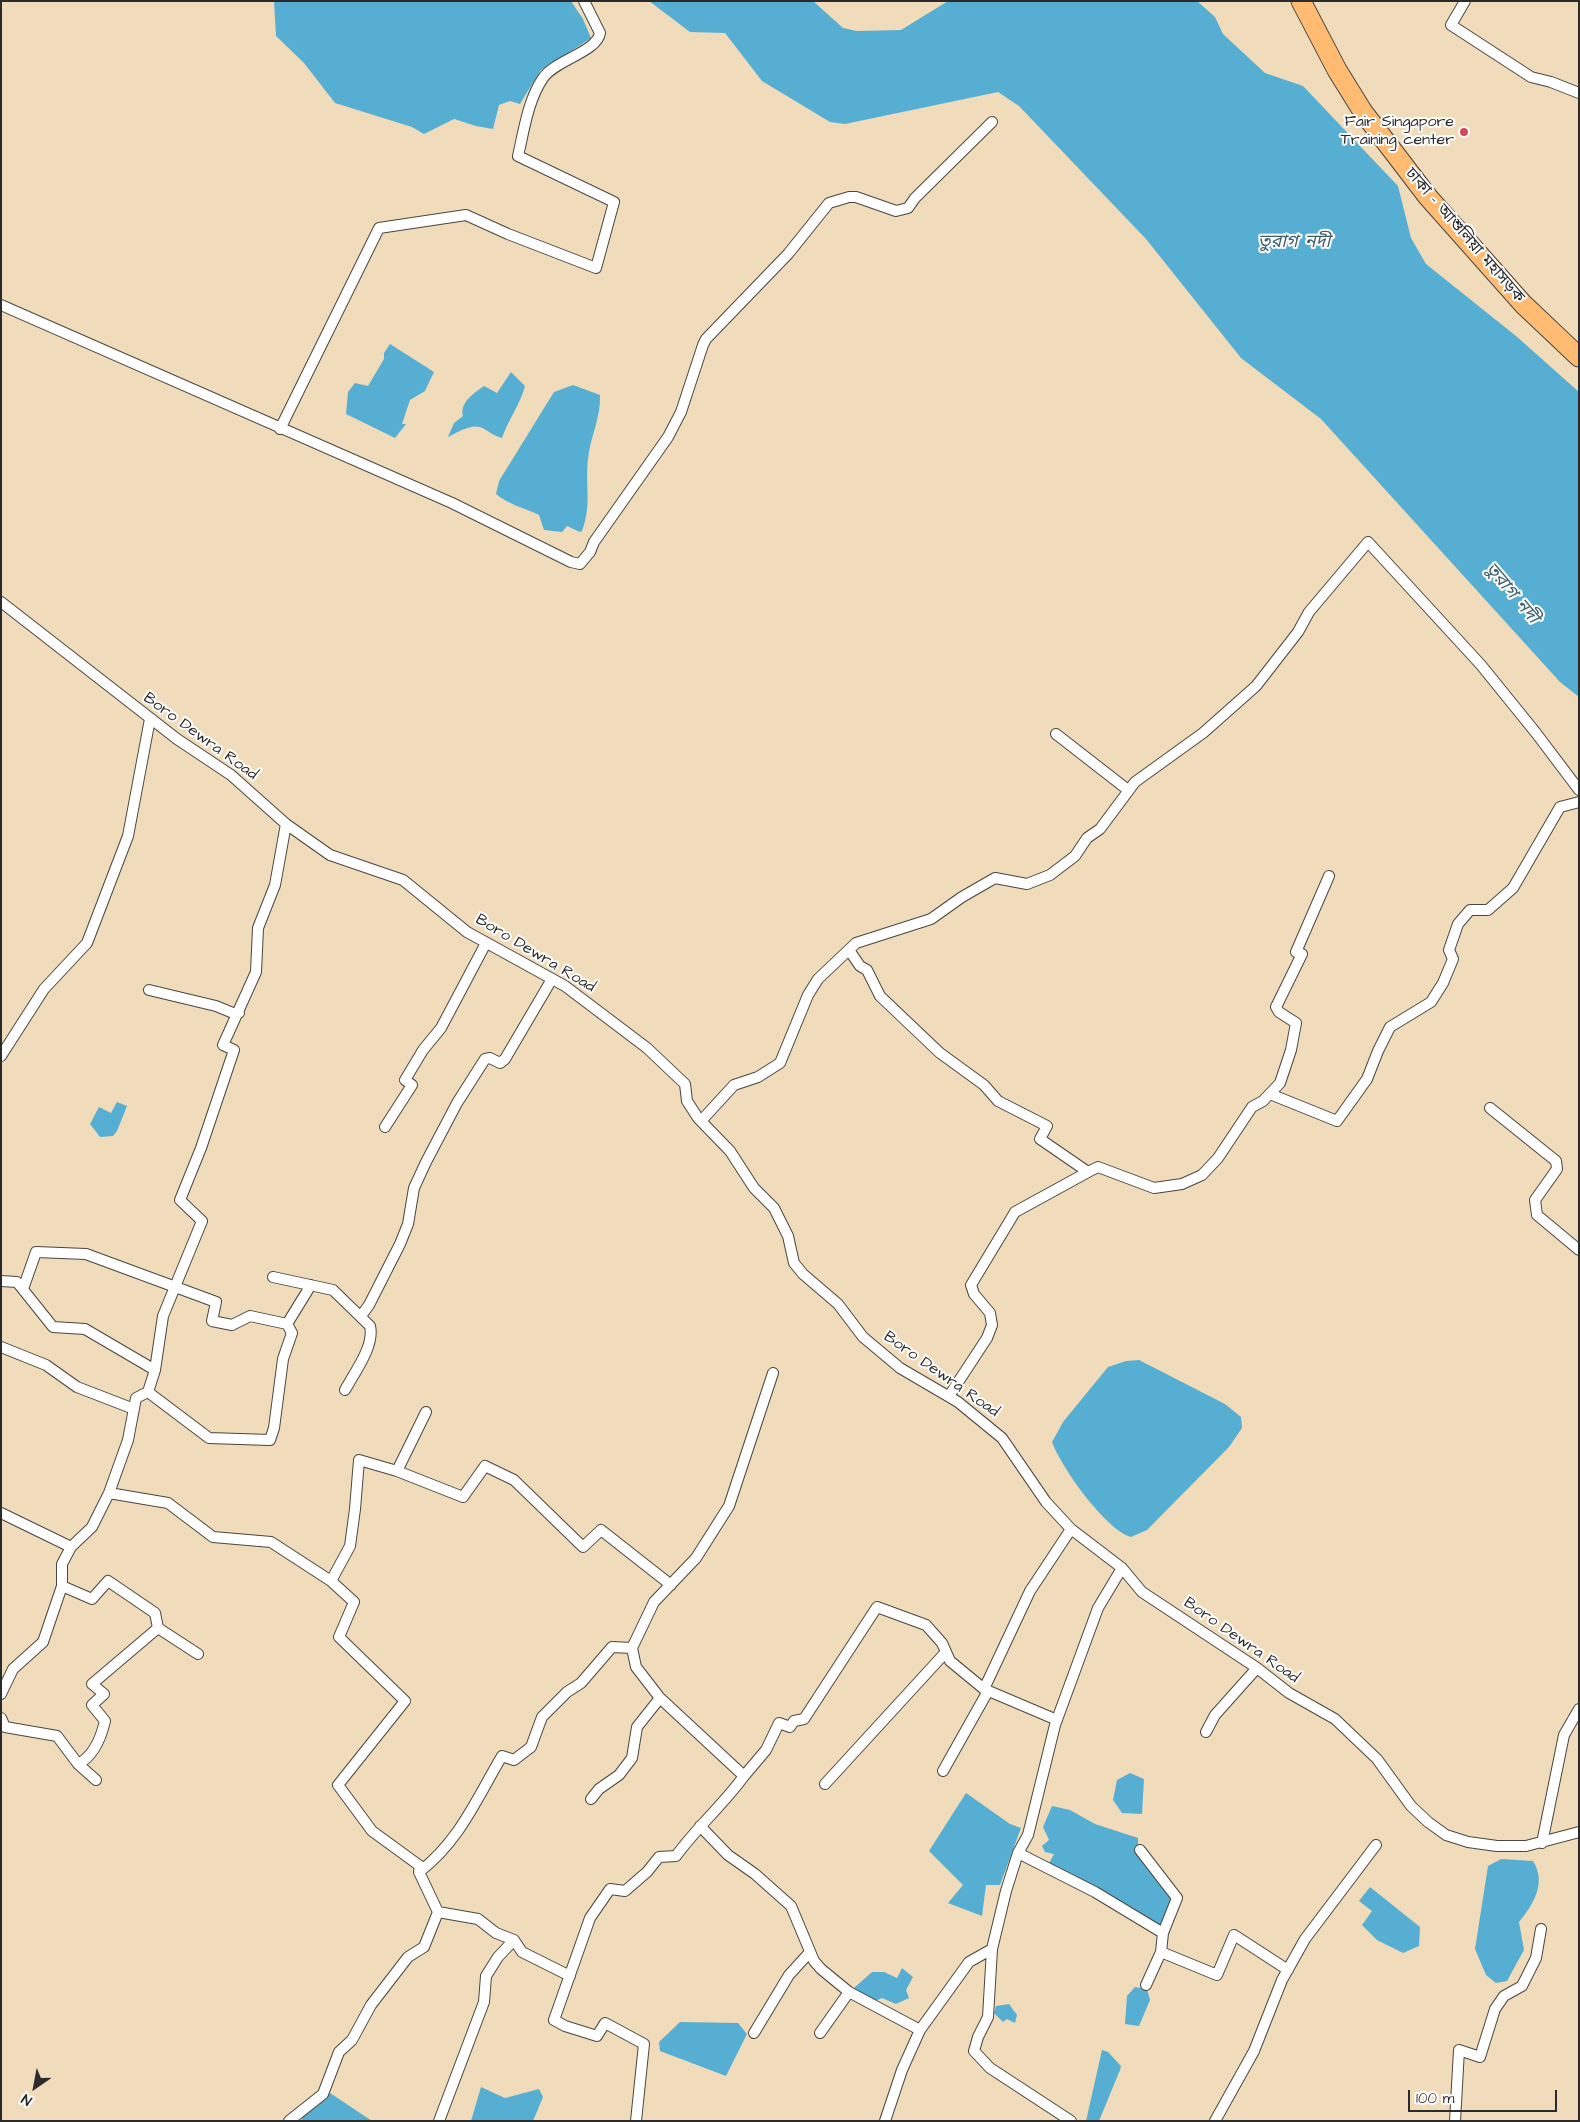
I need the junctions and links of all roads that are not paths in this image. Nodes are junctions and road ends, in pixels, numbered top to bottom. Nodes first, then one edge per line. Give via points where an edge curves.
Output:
1 (584, 1) edge
2 (1302, 1) edge
3 (1466, 1) edge
4 (1579, 93) edge
5 (992, 122) dead end
6 (1, 305) edge
7 (1579, 357) edge
8 (280, 429) junction
9 (1, 602) edge
10 (150, 719) junction
11 (1056, 734) dead end
12 (1128, 790) junction
13 (1579, 790) edge
14 (1579, 802) edge
15 (286, 824) junction
16 (1329, 876) dead end
17 (486, 943) junction
18 (849, 950) junction
19 (552, 979) junction
20 (149, 990) dead end
21 (239, 1013) junction
22 (1, 1056) edge
23 (1270, 1094) junction
24 (1490, 1108) dead end
25 (700, 1121) junction
26 (385, 1126) dead end
27 (1088, 1172) junction
28 (1579, 1250) edge
29 (273, 1277) dead end
30 (1, 1281) edge
31 (311, 1285) junction
32 (175, 1286) junction
33 (23, 1289) junction
34 (361, 1316) junction
35 (287, 1324) junction
36 (1, 1348) edge
37 (155, 1370) junction
38 (773, 1373) dead end
39 (345, 1390) dead end
40 (148, 1392) junction
41 (949, 1396) junction
42 (134, 1409) junction
43 (426, 1412) dead end
44 (397, 1471) junction
45 (109, 1492) junction
46 (1, 1513) edge
47 (1071, 1529) junction
48 (70, 1547) junction
49 (1122, 1568) junction
50 (331, 1581) junction
51 (671, 1585) junction
52 (62, 1586) junction
53 (158, 1628) junction
54 (632, 1648) junction
55 (946, 1652) junction
56 (198, 1654) dead end
57 (1257, 1668) junction
58 (986, 1690) junction
59 (1, 1694) edge
60 (660, 1698) junction
61 (1579, 1709) edge
62 (1, 1718) edge
63 (1057, 1720) junction
64 (1206, 1732) dead end
65 (78, 1764) junction
66 (943, 1771) dead end
67 (744, 1776) junction
68 (96, 1780) dead end
69 (825, 1784) dead end
70 (591, 1799) dead end
71 (700, 1826) junction
72 (1579, 1832) edge
73 (1542, 1843) junction
74 (1376, 1845) dead end
75 (1140, 1850) dead end
76 (1018, 1853) junction
77 (419, 1872) junction
78 (438, 1912) junction
79 (1541, 1929) dead end
80 (1163, 1933) junction
81 (514, 1940) junction
82 (992, 1949) junction
83 (810, 1952) junction
84 (1161, 1952) junction
85 (1288, 1970) junction
86 (570, 1976) junction
87 (1146, 1985) dead end
88 (849, 1992) junction
89 (920, 2030) junction
90 (754, 2033) dead end
91 (820, 2033) dead end
92 (289, 2121) edge
93 (439, 2121) edge
94 (636, 2121) edge
95 (886, 2121) edge
96 (1071, 2121) edge
97 (1215, 2121) edge
98 (1455, 2121) edge

1 - 8 street via 600,33 599,39 544,77 527,116 518,156 614,202 596,268 466,215 379,228
2 - 7 highway, ঢাকা - আশুলিয়া মহাসড়ক via 1337,70 1363,112 1422,190 1523,304
3 - 4 street via 1451,25 1531,77
5 - 8 street via 908,208 896,211 849,196 829,203 788,254 706,339 681,412 668,437 580,564 452,503
6 - 8 street
9 - 10 street, Boro Dewra Road
10 - 15 street, Boro Dewra Road via 231,775
10 - 22 street via 128,836 87,942 44,989
11 - 12 street
12 - 13 street via 1157,764 1204,733 1256,686 1298,632 1309,612 1368,542 1481,665
12 - 18 street via 1100,829 1087,838 1075,856 1050,875 1027,884 996,878 931,919 856,943
14 - 23 street via 1560,807 1513,888 1488,910 1470,910 1461,920 1449,950 1453,959 1439,991 1431,1002 1390,1027 1367,1079 1340,1119 1337,1121
15 - 17 street, Boro Dewra Road via 330,855 403,880 467,932
15 - 21 street via 275,885 258,928 256,972
16 - 23 street via 1296,952 1302,954 1276,1007 1296,1023 1285,1070 1280,1083
17 - 19 street, Boro Dewra Road
17 - 26 street via 441,1028 405,1080 412,1085
18 - 25 street via 818,979 808,995 780,1063 758,1077 734,1085
18 - 27 street via 860,966 867,970 880,996 940,1053 984,1085 998,1101 1047,1126 1040,1139
19 - 25 street, Boro Dewra Road via 605,1014 668,1066 685,1084 687,1101
19 - 34 street via 505,1059 500,1062 485,1059 457,1103 414,1188 408,1224 400,1244
20 - 21 street
21 - 32 street via 223,1044 234,1050 180,1200 202,1221
23 - 27 street via 1252,1107 1218,1158 1202,1175 1182,1184 1154,1188 1098,1166
24 - 28 street via 1556,1161 1557,1169 1535,1200 1537,1215
25 - 41 street, Boro Dewra Road via 730,1151 754,1188 774,1208 788,1236 794,1262 803,1274 838,1304 863,1337 900,1368
27 - 41 street via 1015,1212 999,1236 971,1285 974,1294 990,1313 992,1326
29 - 31 street
30 - 33 street via 17,1282
31 - 34 street via 333,1290
31 - 35 street
32 - 33 street via 86,1254 36,1252
32 - 35 street via 216,1302 212,1321 232,1325 250,1316
32 - 37 street via 163,1316
33 - 37 street via 53,1327 85,1329
34 - 39 street via 372,1332
35 - 40 street via 292,1332 283,1359 270,1440 209,1438
36 - 42 street via 46,1365 77,1387
37 - 40 street
38 - 51 street via 729,1506 696,1558
40 - 42 street via 136,1398
41 - 47 street, Boro Dewra Road via 1002,1438 1046,1502
42 - 45 street via 128,1440
43 - 44 street
44 - 50 street via 359,1460 350,1546
44 - 51 street via 463,1497 485,1466 514,1480 584,1547 601,1530
45 - 48 street via 92,1527
45 - 50 street via 168,1503 212,1537 271,1542
46 - 48 street
47 - 49 street, Boro Dewra Road
47 - 58 street via 1030,1591
48 - 52 street via 62,1564
49 - 57 street, Boro Dewra Road via 1142,1592
49 - 63 street via 1098,1608
50 - 77 street via 354,1602 339,1636 405,1701 338,1785 372,1831 420,1866
51 - 54 street via 654,1602
52 - 53 street via 92,1599 108,1581 155,1613
52 - 59 street via 43,1642 13,1669
53 - 56 street
53 - 65 street via 92,1684 104,1694 92,1705 105,1721 102,1737 87,1760
54 - 60 street via 636,1667
54 - 77 street via 612,1647 581,1683 542,1717 531,1746 514,1760 502,1756 465,1822 438,1857
55 - 58 street via 950,1661
55 - 67 street via 926,1625 878,1606 804,1719 794,1721 790,1727 779,1723 766,1750
55 - 69 street
57 - 64 street via 1215,1715
57 - 73 street, Boro Dewra Road via 1289,1693 1336,1719 1377,1760 1411,1806 1446,1835 1497,1846
58 - 63 street
58 - 66 street
60 - 67 street
60 - 70 street via 637,1727 632,1758 620,1775 599,1788
61 - 73 street via 1564,1735
62 - 65 street via 5,1727 58,1736
63 - 76 street via 1028,1835
65 - 68 street
67 - 71 street via 726,1801
71 - 83 street via 728,1855 791,1906
71 - 86 street via 676,1856 659,1857 625,1891 610,1889 590,1918
72 - 73 street, Boro Dewra Road
74 - 85 street via 1305,1939
75 - 80 street via 1177,1898
76 - 80 street via 1095,1892
76 - 82 street
77 - 78 street
78 - 81 street via 478,1919 496,1933
78 - 92 street via 424,1946 408,1957 372,2005 352,2040 339,2052 323,2094
79 - 98 street via 1536,1958 1522,1986 1504,1996 1495,2009 1480,2057 1459,2050
80 - 84 street
81 - 86 street via 522,1952
81 - 93 street via 486,1976 484,2002
82 - 89 street via 969,1962
82 - 96 street via 988,2017 974,2051 990,2068
83 - 88 street via 821,1970
83 - 90 street via 789,1975
84 - 85 street via 1217,1975 1234,1935
84 - 87 street
85 - 97 street via 1254,2051
86 - 94 street via 554,2020 597,2036 605,2023 644,2044
88 - 89 street
88 - 91 street
89 - 95 street via 902,2070

